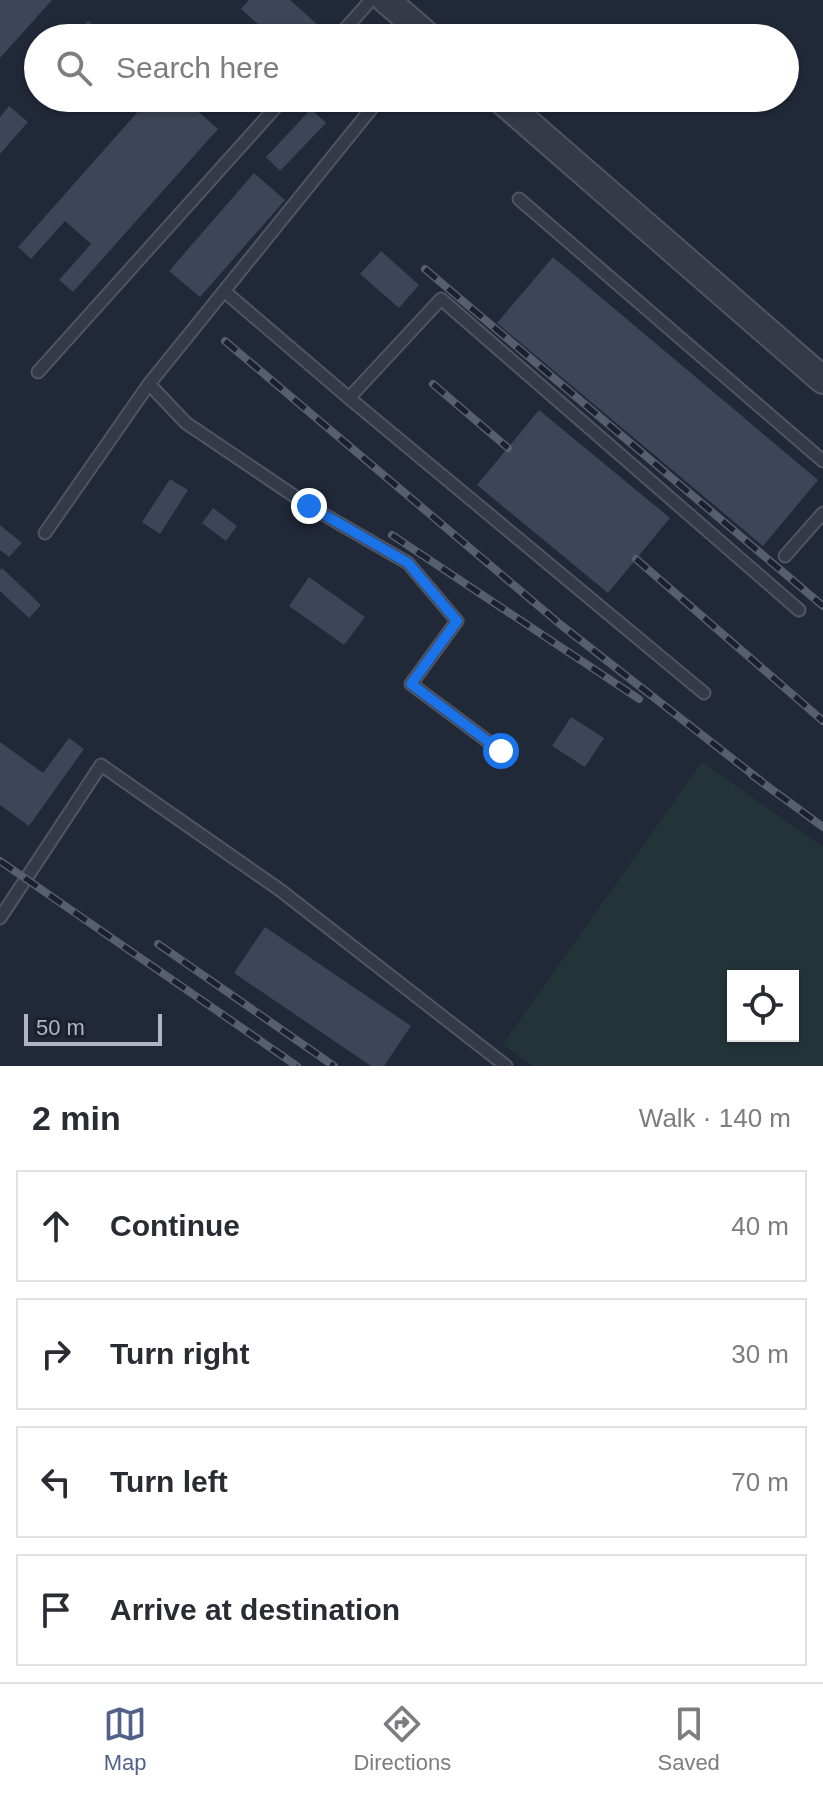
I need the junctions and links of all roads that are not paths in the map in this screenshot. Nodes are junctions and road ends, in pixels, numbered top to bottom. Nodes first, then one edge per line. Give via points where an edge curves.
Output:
1 (371, 0) edge
2 (386, 0) edge
3 (350, 24) edge
4 (413, 24) edge
5 (271, 112) edge
6 (369, 112) edge
7 (515, 112) edge
8 (519, 199) dead end
9 (224, 291) junction
10 (38, 372) dead end
11 (823, 380) edge
12 (149, 384) junction
13 (349, 398) junction
14 (823, 461) edge
15 (823, 513) edge
16 (45, 533) dead end
17 (785, 556) dead end
18 (799, 610) dead end
19 (704, 693) dead end
20 (501, 751) dead end
21 (0, 918) edge
22 (506, 1066) edge

1 - 3 lane
2 - 4 street
5 - 10 lane
6 - 9 lane
7 - 11 street
8 - 14 lane
9 - 12 lane
9 - 13 lane
12 - 16 lane
12 - 20 lane via 186,423 309,506 408,563 457,621 411,684
13 - 18 lane via 441,299
13 - 19 lane
15 - 17 lane
21 - 22 lane via 101,765 280,890

